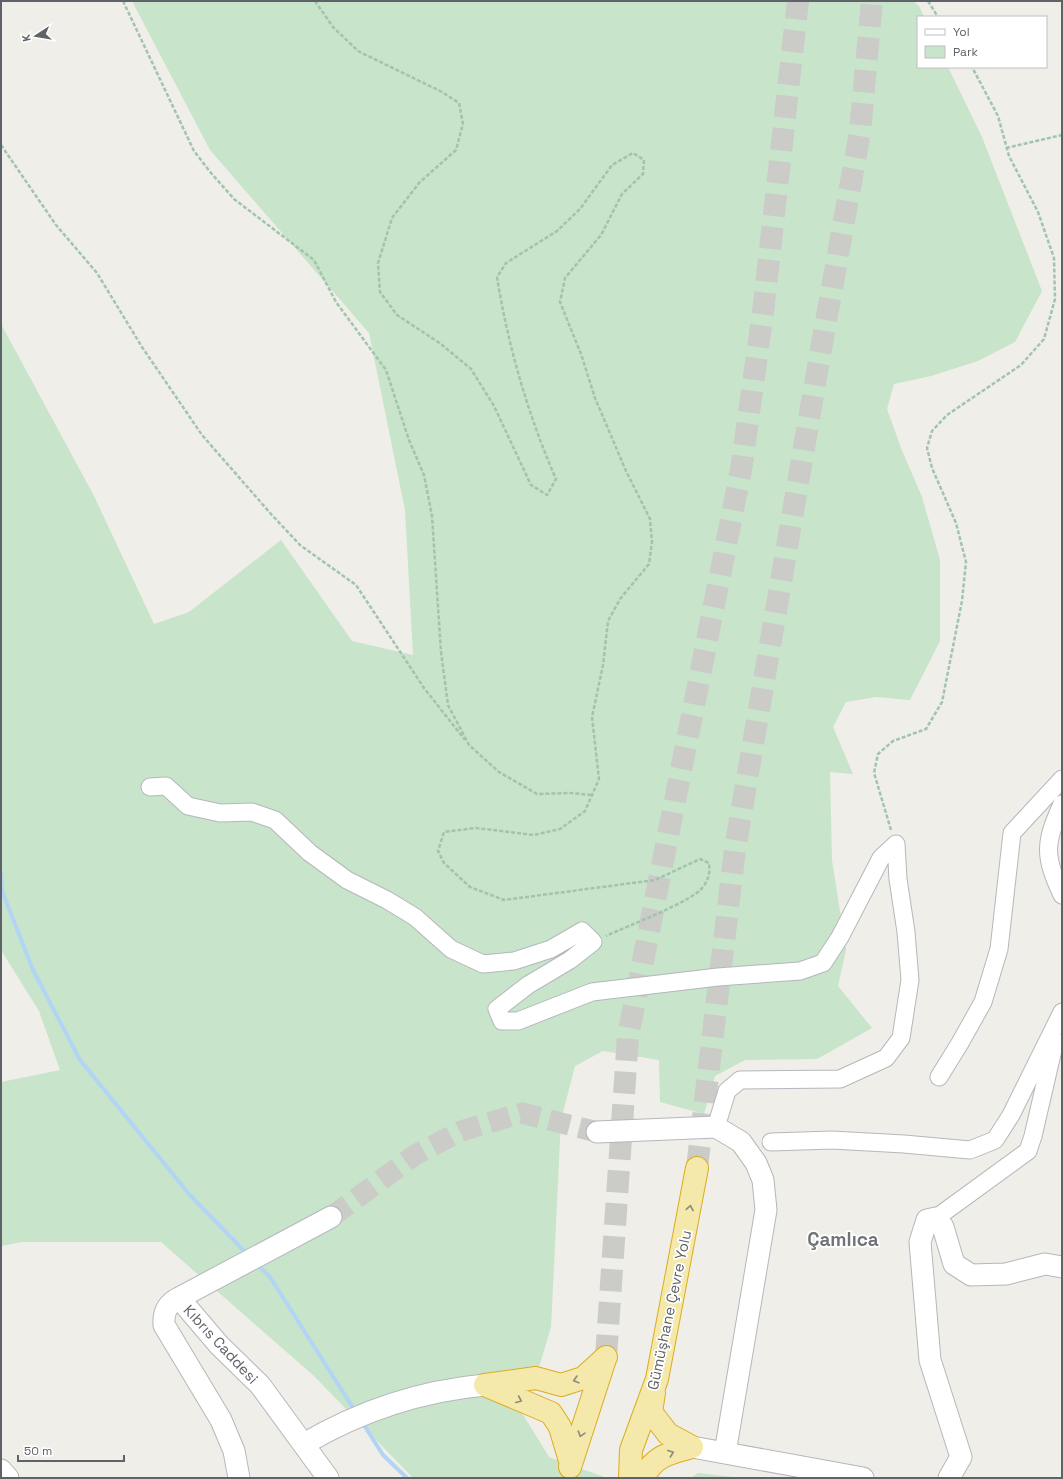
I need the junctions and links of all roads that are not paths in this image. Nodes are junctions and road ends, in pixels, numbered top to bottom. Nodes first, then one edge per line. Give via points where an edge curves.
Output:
1 (1062, 779) edge
2 (150, 787) dead end
3 (1062, 804) edge
4 (1062, 895) edge
5 (1061, 1014) edge
6 (939, 1077) dead end
7 (716, 1127) junction
8 (597, 1132) tunnel mouth
9 (771, 1142) dead end
10 (697, 1168) tunnel mouth
11 (331, 1218) tunnel mouth
12 (936, 1218) junction
13 (1062, 1267) edge
14 (184, 1295) junction
15 (657, 1379) junction
16 (485, 1386) junction
17 (304, 1444) junction
18 (692, 1447) junction
19 (725, 1453) junction
20 (1, 1470) edge
21 (570, 1471) edge
22 (8, 1478) edge
23 (239, 1478) edge
24 (328, 1478) edge
25 (630, 1478) edge
26 (643, 1478) edge
27 (863, 1478) edge
28 (949, 1478) edge

1 - 6 street via 1012,833 999,949 983,1002
2 - 7 street via 166,786 188,806 220,813 252,812 275,820 310,854 347,880 415,917 450,949 483,964 514,962 551,949 582,931 593,942 570,960 528,986 498,1010 502,1021 518,1021 592,992 718,977 800,971 823,962 840,937 881,858 896,844 910,980 901,1038 886,1058 840,1079 740,1080 727,1091
3 - 4 street via 1051,829 1048,856
5 - 9 street via 1011,1115 995,1140 970,1150 832,1140
5 - 12 street via 1034,1136 1028,1151
7 - 8 street
7 - 19 street via 742,1142 756,1163 763,1180 766,1210
15 -> 10 highway, Gümüşhane Çevre Yolu
11 - 14 street
12 - 13 street via 943,1227 954,1264 971,1275 1006,1274 1045,1264
12 - 28 street via 927,1220 920,1242 921,1266 930,1360 961,1457
14 - 17 street, Kıbrıs Caddesi via 219,1345 260,1385
14 - 23 street, Kıbrıs Caddesi via 168,1306 163,1317 164,1325 221,1420 234,1451
15 - 18 highway via 651,1412 668,1434
15 - 25 highway, Gümüşhane Çevre Yolu via 631,1450
16 - 17 street via 421,1394 365,1414
16 -> 21 highway via 551,1413 560,1427
16 - 21 highway via 536,1378 561,1385 583,1378 606,1357
17 - 24 street, Kıbrıs Caddesi
18 - 19 street
26 -> 18 highway via 649,1466 656,1460
19 - 27 street
20 - 22 street

